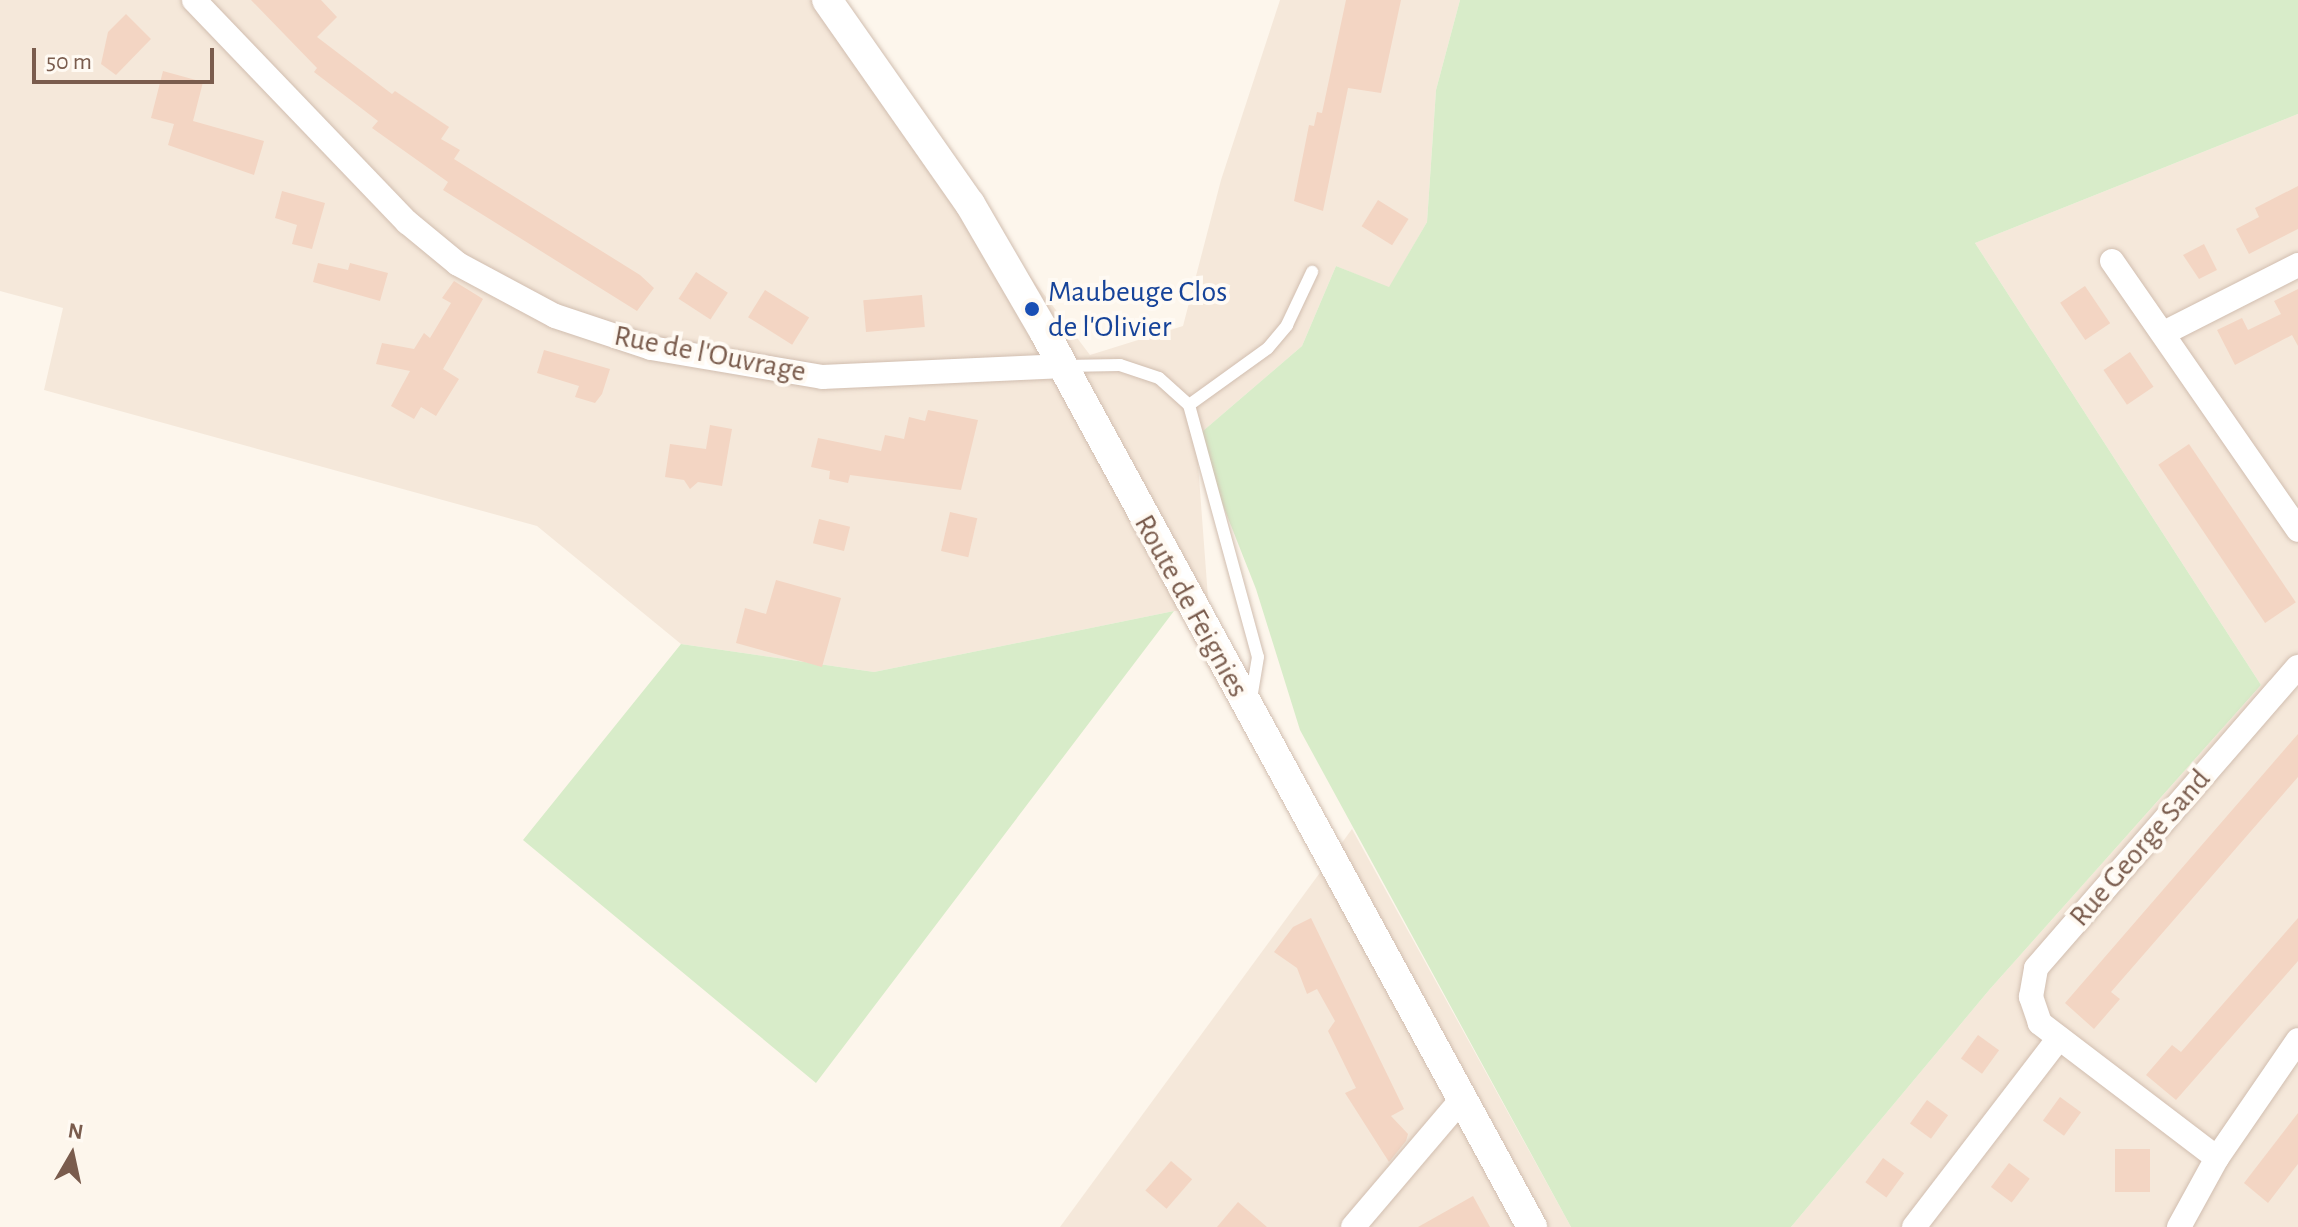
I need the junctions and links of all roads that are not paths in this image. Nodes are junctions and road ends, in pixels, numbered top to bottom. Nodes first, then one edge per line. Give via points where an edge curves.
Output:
1 (194, 0) edge
2 (827, 0) edge
3 (2112, 261) dead end
4 (2298, 265) edge
5 (1312, 272) dead end
6 (2164, 333) junction
7 (1064, 366) junction
8 (1189, 405) junction
9 (2298, 530) edge
10 (2298, 667) edge
11 (1248, 710) junction
12 (2059, 1038) junction
13 (2298, 1040) edge
14 (1461, 1100) junction
15 (2217, 1158) junction
16 (1353, 1227) edge
17 (1532, 1227) edge
18 (1914, 1227) edge
19 (2179, 1227) edge

1 - 7 street, Rue de l'Ouvrage via 407,222 458,264 555,316 651,348 823,377
2 - 7 street, Route de Feignies via 970,204
3 - 6 street
4 - 6 street
5 - 8 lane via 1287,325 1268,348
6 - 9 street
7 - 8 lane via 1120,365 1159,378
7 - 11 street, Route de Feignies
8 - 11 lane via 1258,657
10 - 12 street, Rue George Sand via 2036,968 2031,997 2040,1023
11 - 14 street, Route de Feignies
12 - 15 street, Rue George Sand
12 - 18 street
13 - 15 street
14 - 16 street
14 - 17 street, Route de Feignies
15 - 19 street

